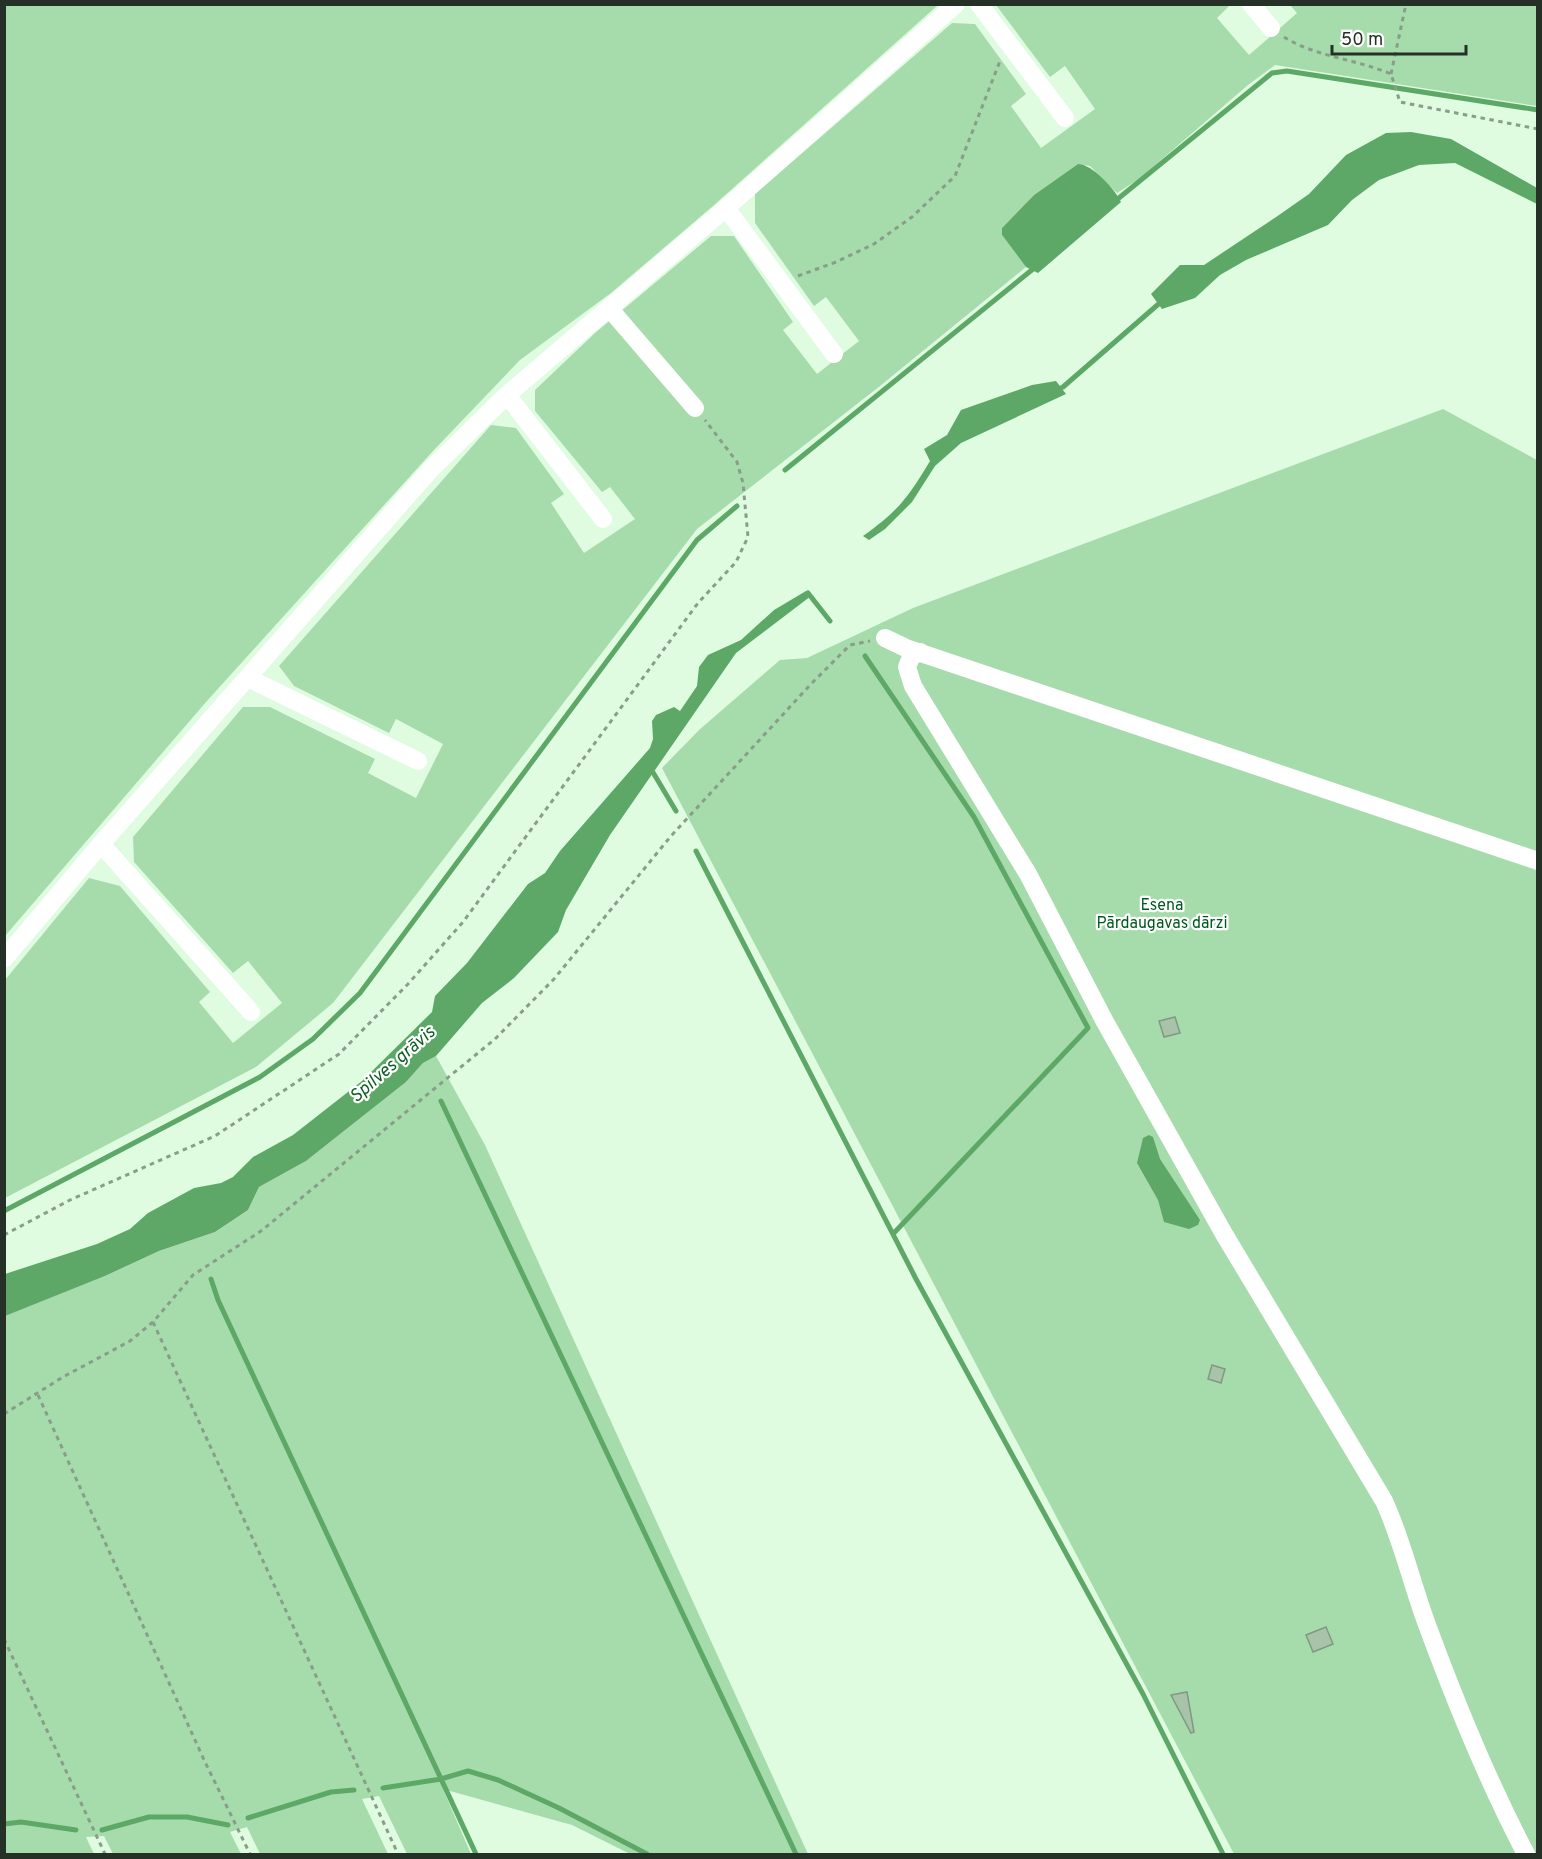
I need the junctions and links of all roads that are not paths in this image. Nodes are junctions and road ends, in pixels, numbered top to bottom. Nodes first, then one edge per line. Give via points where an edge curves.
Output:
1 (956, 4) edge
2 (979, 4) edge
3 (1251, 4) edge
4 (1271, 28) road end
5 (1065, 118) dead end
6 (726, 208) junction
7 (609, 308) junction
8 (834, 354) dead end
9 (507, 395) junction
10 (695, 408) road end
11 (603, 519) dead end
12 (885, 638) road end
13 (920, 652) junction
14 (248, 678) junction
15 (418, 761) dead end
16 (101, 844) junction
17 (1538, 861) edge
18 (4, 959) edge
19 (251, 1012) dead end
20 (1526, 1854) edge

1 - 6 street
2 - 5 street
3 - 4 street
6 - 7 street
6 - 8 street
7 - 9 street
7 - 10 street
9 - 11 street
9 - 14 street via 431,469
12 - 13 street
13 - 17 street
13 - 20 street via 911,657 907,667 913,686 1028,874 1104,1020 1224,1234 1384,1501 1403,1544 1412,1581 1454,1699
14 - 15 street
14 - 16 street
16 - 18 street
16 - 19 street

